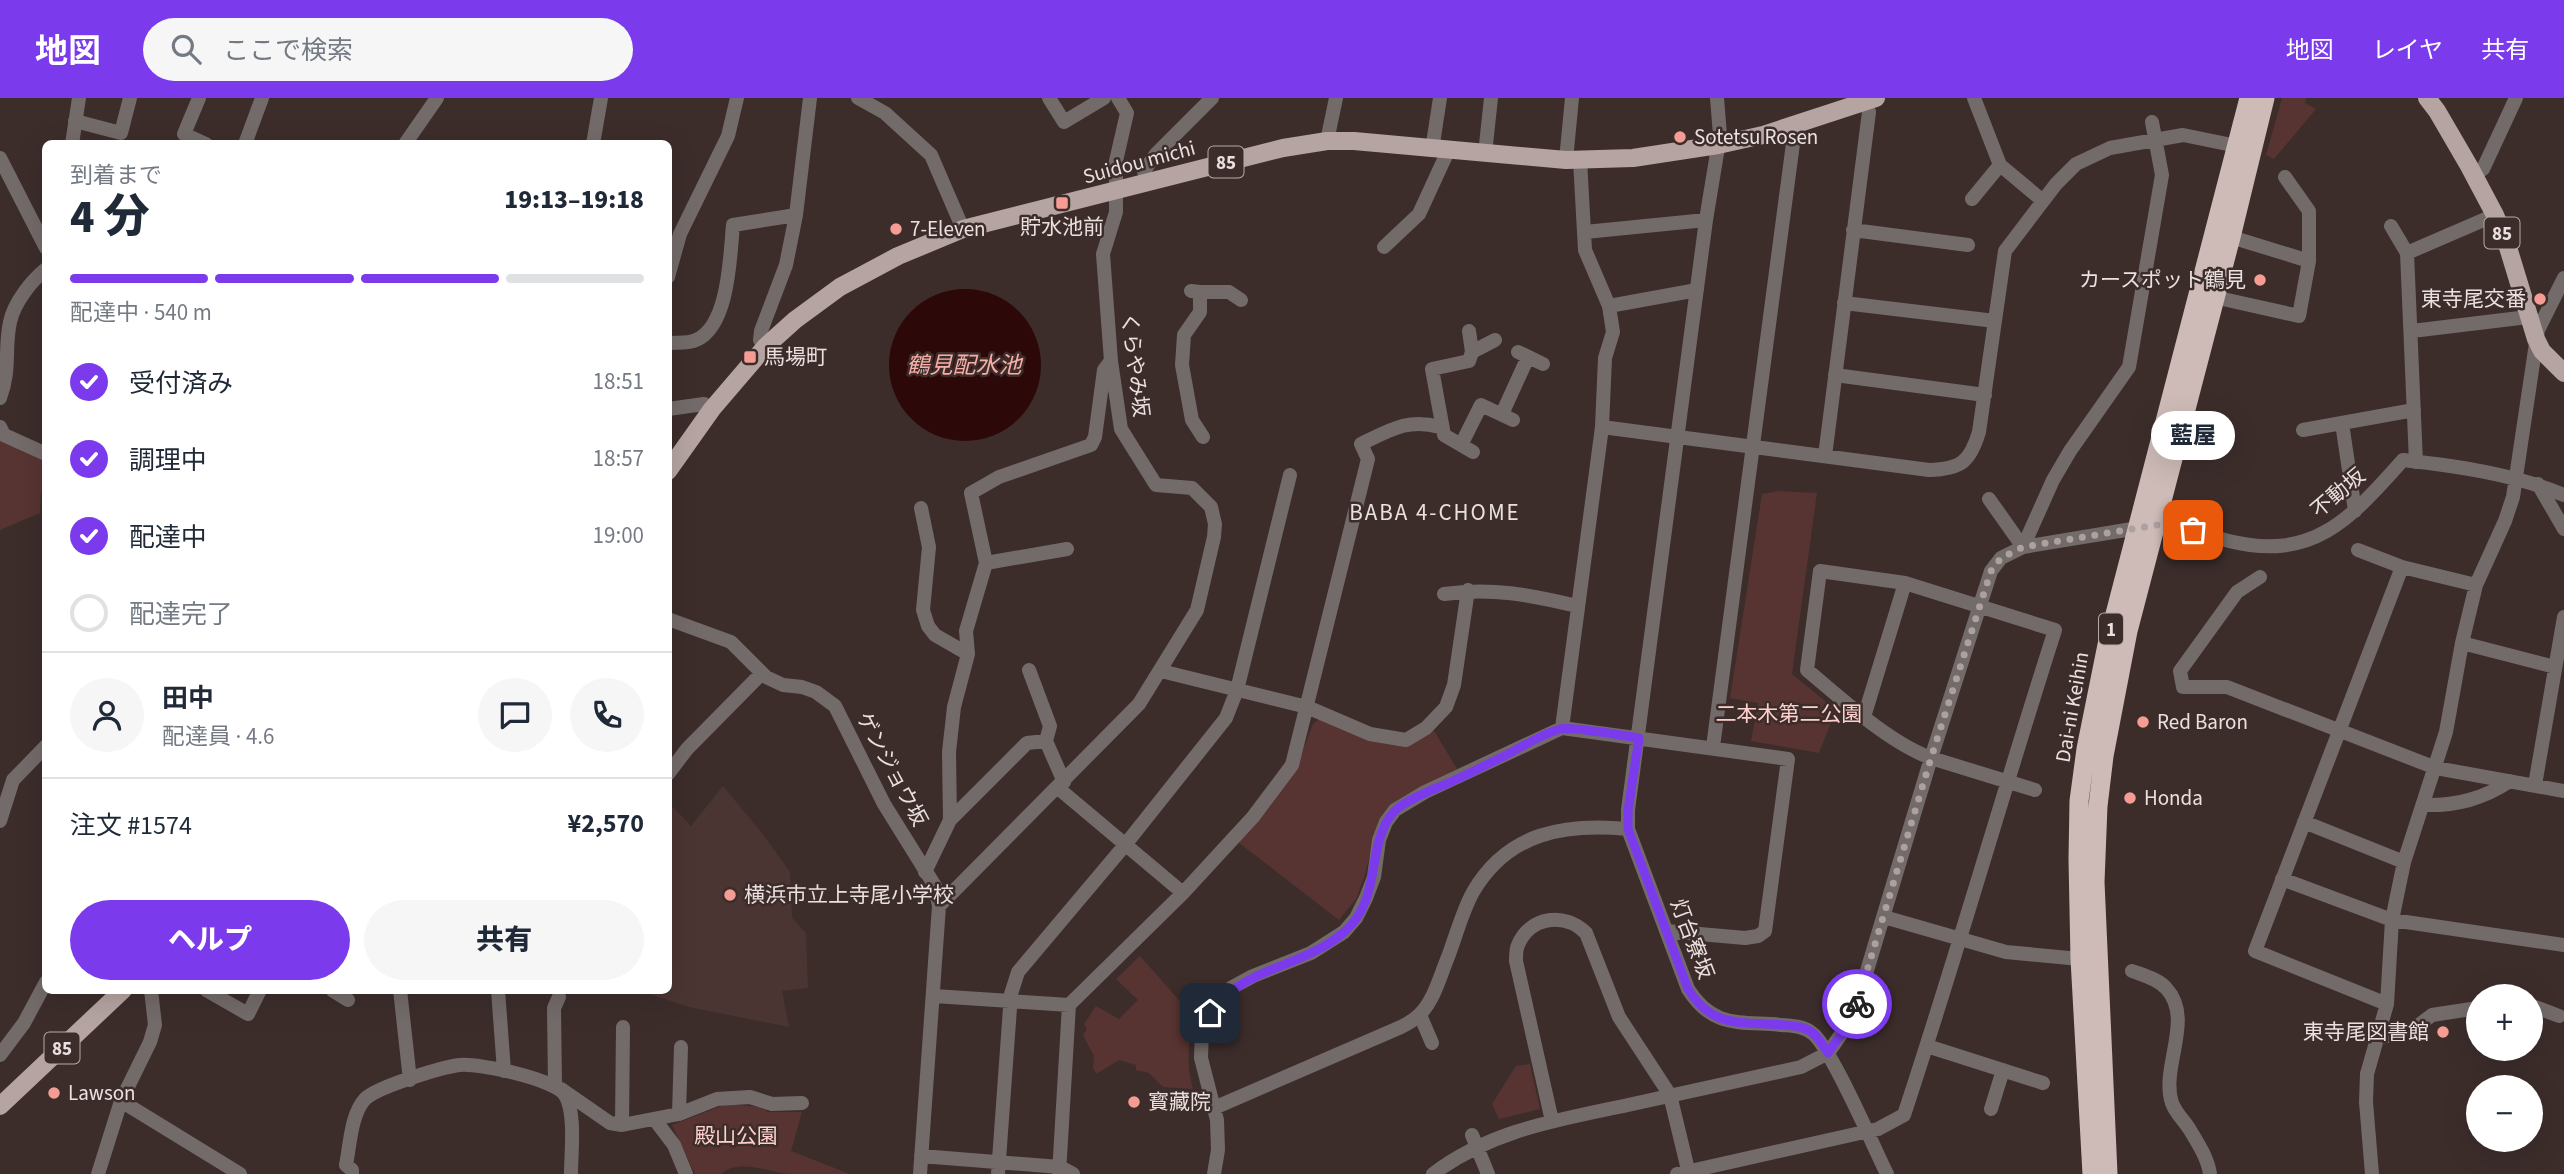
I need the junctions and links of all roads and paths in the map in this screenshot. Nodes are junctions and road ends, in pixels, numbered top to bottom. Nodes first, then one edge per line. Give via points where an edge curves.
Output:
1 (79, 98) edge
2 (130, 98) edge
3 (199, 98) edge
4 (262, 98) edge
5 (437, 98) edge
6 (601, 98) edge
7 (737, 98) edge
8 (810, 98) edge
9 (858, 98) edge
10 (1049, 98) edge
11 (1104, 98) edge
12 (1118, 98) edge
13 (1212, 98) edge
14 (1336, 98) edge
15 (1440, 98) edge
16 (1490, 98) edge
17 (1572, 98) edge
18 (1717, 98) edge
19 (1975, 98) edge
20 (2249, 98) edge
21 (2264, 98) edge
22 (2427, 98) edge
23 (2516, 98) edge
24 (1871, 100) edge
25 (1827, 106) edge
26 (75, 121) junction
27 (2152, 122) dead end
28 (1793, 126) junction
29 (120, 138) edge
30 (2155, 139) junction
31 (73, 140) edge
32 (197, 140) edge
33 (246, 140) edge
34 (408, 140) edge
35 (594, 140) edge
36 (1327, 141) junction
37 (1718, 145) junction
38 (2237, 146) junction
39 (1440, 150) junction
40 (1485, 154) junction
41 (0, 158) edge
42 (1573, 160) junction
43 (2000, 164) junction
44 (2474, 175) junction
45 (2285, 177) dead end
46 (1147, 183) junction
47 (1115, 192) junction
48 (1972, 199) dead end
49 (2043, 201) junction
50 (796, 215) junction
51 (2495, 215) junction
52 (1706, 220) junction
53 (2391, 226) dead end
54 (963, 229) junction
55 (1853, 230) junction
56 (1585, 233) junction
57 (2231, 237) junction
58 (42, 240) edge
59 (1968, 245) dead end
60 (1384, 247) dead end
61 (2407, 253) junction
62 (2309, 261) junction
63 (672, 263) edge
64 (42, 272) edge
65 (2564, 278) edge
66 (1697, 290) junction
67 (2214, 296) junction
68 (1241, 300) dead end
69 (1844, 303) junction
70 (1609, 306) junction
71 (2528, 317) junction
72 (1995, 321) junction
73 (1469, 331) dead end
74 (2412, 331) junction
75 (5, 337) edge
76 (2536, 339) junction
77 (1495, 340) dead end
78 (672, 342) edge
79 (765, 347) junction
80 (1472, 352) junction
81 (1111, 361) junction
82 (1543, 364) dead end
83 (2564, 373) edge
84 (1835, 374) junction
85 (1985, 395) junction
86 (0, 398) edge
87 (672, 408) edge
88 (712, 409) junction
89 (2414, 410) junction
90 (2342, 423) junction
91 (0, 427) edge
92 (1440, 427) junction
93 (1602, 427) junction
94 (2303, 430) dead end
95 (1203, 437) dead end
96 (1679, 438) junction
97 (1754, 448) junction
98 (42, 452) edge
99 (1825, 456) junction
100 (2416, 462) junction
101 (672, 465) edge
102 (1290, 475) dead end
103 (2516, 480) junction
104 (2538, 484) junction
105 (2564, 495) edge
106 (1989, 499) dead end
107 (921, 508) dead end
108 (2355, 511) junction
109 (2147, 526) junction
110 (2564, 529) edge
111 (2023, 547) junction
112 (1067, 549) dead end
113 (2358, 550) dead end
114 (986, 563) junction
115 (2402, 567) junction
116 (2260, 578) dead end
117 (1905, 583) junction
118 (2476, 585) junction
119 (1468, 590) junction
120 (1444, 594) dead end
121 (1577, 606) junction
122 (1980, 607) junction
123 (2564, 617) edge
124 (672, 620) edge
125 (2462, 643) junction
126 (968, 654) junction
127 (2555, 667) junction
128 (1028, 670) dead end
129 (1161, 671) junction
130 (762, 673) junction
131 (1237, 690) junction
132 (1307, 707) junction
133 (1864, 717) junction
134 (1562, 728) junction
135 (2339, 731) junction
136 (1639, 738) junction
137 (1046, 741) junction
138 (1713, 747) junction
139 (42, 750) edge
140 (1931, 758) junction
141 (2436, 768) junction
142 (672, 769) edge
143 (2007, 781) junction
144 (2510, 781) junction
145 (1061, 785) junction
146 (2535, 785) junction
147 (2035, 790) dead end
148 (2564, 791) edge
149 (2423, 805) junction
150 (950, 820) junction
151 (0, 821) edge
152 (2304, 822) junction
153 (1628, 829) junction
154 (1125, 845) junction
155 (2404, 862) junction
156 (925, 872) junction
157 (2282, 879) junction
158 (1183, 893) junction
159 (939, 906) junction
160 (1884, 917) junction
161 (2392, 920) junction
162 (1666, 931) junction
163 (1959, 937) junction
164 (2564, 945) edge
165 (2080, 959) junction
166 (2132, 971) dead end
167 (42, 989) edge
168 (119, 994) edge
169 (151, 994) edge
170 (213, 994) edge
171 (258, 994) edge
172 (338, 994) edge
173 (400, 994) edge
174 (498, 994) edge
175 (933, 996) junction
176 (559, 997) dead end
177 (348, 1000) dead end
178 (1011, 1001) junction
179 (2387, 1004) junction
180 (1069, 1005) junction
181 (2466, 1010) edge
182 (2543, 1010) edge
183 (1420, 1015) junction
184 (2559, 1016) dead end
185 (623, 1027) dead end
186 (2378, 1037) junction
187 (1432, 1043) dead end
188 (1927, 1046) junction
189 (681, 1047) dead end
190 (1828, 1053) junction
191 (0, 1055) edge
192 (2003, 1070) junction
193 (504, 1071) junction
194 (410, 1080) junction
195 (2043, 1083) dead end
196 (557, 1087) junction
197 (1670, 1095) junction
198 (121, 1101) junction
199 (802, 1103) dead end
200 (0, 1106) edge
201 (1214, 1108) junction
202 (1991, 1109) dead end
203 (679, 1114) junction
204 (655, 1119) junction
205 (1552, 1121) junction
206 (622, 1125) junction
207 (1866, 1131) junction
208 (1474, 1141) junction
209 (921, 1156) junction
210 (999, 1168) edge
211 (1064, 1172) edge
212 (1685, 1173) edge
213 (98, 1174) edge
214 (240, 1174) edge
215 (352, 1174) edge
216 (571, 1174) edge
217 (686, 1174) edge
218 (920, 1174) edge
219 (1214, 1174) edge
220 (1433, 1174) edge
221 (1488, 1174) edge
222 (1887, 1174) edge
223 (2092, 1174) edge
224 (2108, 1174) edge
225 (2210, 1174) edge
226 (2372, 1174) edge

1 - 26 street
2 - 29 street
3 - 32 street via 184,134
4 - 33 street
5 - 34 street
6 - 35 street
7 - 63 street via 728,136 680,234
8 - 50 street
9 - 54 street via 885,113 931,155
10 - 11 street via 1064,122
12 - 47 street, くらやみ坂 via 1127,113 1116,161
13 - 46 street via 1156,154 1144,171
14 - 36 street
15 - 39 street
16 - 40 street
17 - 42 street
18 - 37 street
19 - 43 street
20 - 38 highway, Dai-ni Keihin / 1
21 - 57 highway, Dai-ni Keihin / 1
22 - 44 main road, 85
23 - 44 street via 2483,169
24 - 25 main road, Suidou michi / 85
24 - 55 street
25 - 28 main road, Suidou michi / 85
26 - 29 street
26 - 31 street
27 - 30 street
28 - 37 main road, Suidou michi / 85
28 - 97 street
30 - 38 street via 2183,135
30 - 49 street via 2110,148 2085,159
30 - 111 street via 2162,175 2129,367 2070,451
36 - 39 main road, Suidou michi / 85
36 - 46 main road, Suidou michi / 85
37 - 42 main road, Suidou michi / 85 via 1633,158
37 - 52 street
38 - 109 highway, Dai-ni Keihin / 1
39 - 40 main road, Suidou michi / 85
39 - 60 street via 1419,214
40 - 42 main road, Suidou michi / 85
41 - 58 street
42 - 56 street
43 - 48 street
43 - 49 street
44 - 51 main road, 85
45 - 62 street via 2309,211
46 - 47 main road, Suidou michi / 85
47 - 54 main road, Suidou michi / 85
47 - 81 street, くらやみ坂 via 1116,212 1103,254
49 - 72 street via 2002,250
50 - 78 street via 733,225 728,278 717,319 695,341
50 - 79 street via 786,265 761,331
51 - 61 street
51 - 71 main road, 85
52 - 56 street
52 - 66 street
53 - 61 street
54 - 79 main road, Suidou michi / 85 via 840,287
55 - 59 street
55 - 69 street
56 - 70 street via 1586,250
57 - 62 street
57 - 67 highway, Dai-ni Keihin / 1
61 - 74 street
62 - 67 street via 2299,316
64 - 75 street via 18,304
65 - 76 street
66 - 70 street
66 - 96 street
67 - 109 highway, Dai-ni Keihin / 1
68 - 95 street via 1229,292 1195,292 1200,313 1184,335 1182,365 1192,420
69 - 72 street
69 - 84 street
70 - 93 street via 1613,332 1605,358
71 - 74 street
71 - 76 main road, 85
72 - 85 street
73 - 80 street
74 - 89 street
75 - 86 street via 8,370
76 - 83 main road, 85
76 - 103 street
77 - 80 street
79 - 88 main road, Suidou michi / 85
80 - 92 street via 1469,360 1432,369
81 - 114 street via 1104,370 1091,445 999,477 971,492
81 - 129 street, くらやみ坂 via 1121,429 1156,485 1192,488 1211,507 1215,524 1197,610
82 - 92 street via 1523,355 1507,417 1481,405 1467,448 1444,435
84 - 85 street
84 - 99 street
85 - 99 street via 1974,450 1952,468 1929,470
87 - 88 street via 704,404
88 - 101 main road, Suidou michi / 85
89 - 90 street
89 - 100 street
90 - 94 street
90 - 108 street
91 - 98 street via 4,435
92 - 132 street via 1421,422 1394,428 1361,444 1368,459
93 - 96 street
93 - 121 street
96 - 97 street
96 - 136 street
97 - 99 street
97 - 138 street
100 - 103 street
100 - 108 street, 不動坂 via 2403,460
102 - 131 street
103 - 104 street
103 - 118 street via 2505,522
104 - 105 street
104 - 110 street
106 - 111 street
107 - 126 street via 929,547 923,610 928,626
108 - 109 street, 不動坂 via 2314,539 2281,545 2231,541 2174,524
109 - 111 street, 不動坂
109 - 165 highway, Dai-ni Keihin / 1 via 2107,645 2081,788
109 - 224 highway, Dai-ni Keihin / 1 via 2098,806 2095,882
111 - 122 street via 2001,558 1991,571
112 - 114 street
113 - 115 street
114 - 126 street via 967,631
115 - 118 street
115 - 135 street
116 - 135 street via 2237,592 2180,671 2183,687 2227,687
117 - 122 street
117 - 133 street
117 - 133 street via 1820,570 1807,670
118 - 125 street
119 - 120 street
119 - 121 street via 1523,593
119 - 132 street via 1454,685 1446,707 1426,728 1406,740 1393,739
121 - 134 street
122 - 140 street
122 - 143 street via 2055,630
123 - 127 street
124 - 130 street, ゲンジョウ坂 via 731,642
125 - 127 street
125 - 141 street
126 - 150 street via 949,752
127 - 146 street
128 - 137 street via 1050,726
129 - 131 street
129 - 145 street via 1139,704
130 - 142 street
130 - 156 street, ゲンジョウ坂 via 783,685 816,692 835,706 884,804
131 - 132 street
131 - 154 street via 1226,718
132 - 158 street via 1292,765 1253,817
133 - 140 street
134 - 136 street
134 - 201 street via 1395,810 1379,840 1366,898 1344,932 1311,954 1253,976 1219,1000 1205,1020 1201,1044 1202,1071
135 - 141 street
135 - 152 street
136 - 138 street
136 - 153 street
137 - 145 street
137 - 150 street via 1027,744
138 - 162 street via 1788,760 1765,931 1745,938
139 - 151 street via 13,780
140 - 143 street
140 - 160 street
141 - 144 street
141 - 149 street
143 - 147 street
143 - 163 street
144 - 146 street
144 - 149 street via 2474,800
145 - 154 street
145 - 159 street
146 - 148 street
149 - 155 street
150 - 156 street
152 - 155 street
152 - 157 street
153 - 162 street, 灯台寮坂
153 - 183 street via 1562,829 1530,838 1505,855 1472,895 1433,994
154 - 158 street
154 - 178 street via 1018,972
155 - 161 street
156 - 159 street, ゲンジョウ坂
157 - 161 street
157 - 179 street via 2255,951
158 - 180 street
159 - 175 street
160 - 163 street
160 - 190 street via 1853,1017
161 - 164 street
161 - 179 street
162 - 190 street, 灯台寮坂 via 1698,1006 1730,1021 1801,1027 1814,1034
163 - 165 street via 2006,951
163 - 188 street
165 - 223 highway, Dai-ni Keihin / 1
166 - 225 street via 2166,988 2178,1009 2169,1089 2177,1114 2189,1128
167 - 191 street
168 - 200 main road, 85
169 - 198 street via 155,1025
170 - 171 street via 248,1014
172 - 177 street
173 - 194 street
174 - 193 street
175 - 178 street
175 - 209 street
176 - 196 street via 554,1008
178 - 180 street
178 - 210 street
179 - 186 street
180 - 211 street
181 - 186 street via 2432,1015 2416,1028
182 - 184 street
183 - 187 street
183 - 201 street
185 - 206 street
186 - 226 street via 2367,1074
188 - 192 street
188 - 207 street via 1904,1115
189 - 203 street
190 - 197 street via 1801,1067
190 - 207 street, 灯台寮坂
192 - 195 street
192 - 202 street
193 - 194 street via 458,1065
193 - 196 street
194 - 215 street via 383,1088 359,1108 346,1165
196 - 206 street
196 - 216 street via 570,1109
197 - 205 street
197 - 205 street via 1619,1017 1586,933 1563,919 1547,920 1529,930 1517,946 1516,961
197 - 212 street
198 - 213 street
198 - 214 street
199 - 203 street via 772,1104 750,1097 717,1099
201 - 219 street via 1218,1132
203 - 204 street
204 - 206 street
204 - 217 street via 674,1145
205 - 208 street
207 - 212 street
207 - 222 street, 灯台寮坂
208 - 220 street
208 - 221 street
209 - 210 street
209 - 218 street
210 - 211 street

